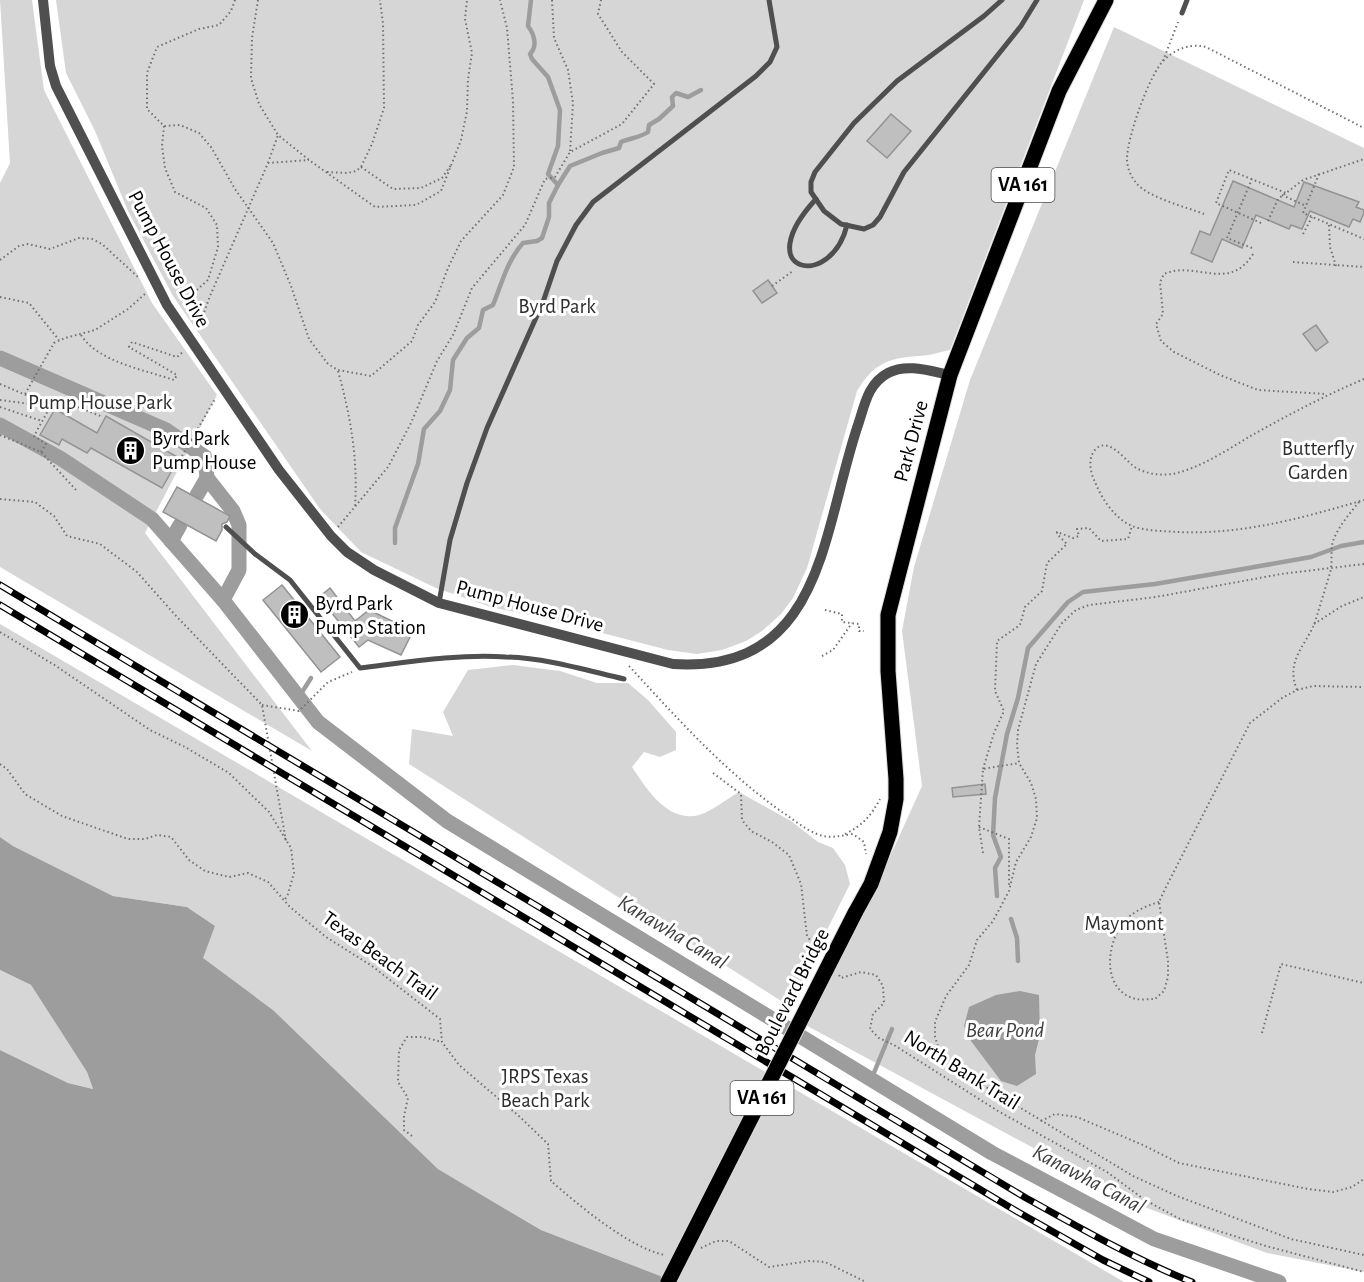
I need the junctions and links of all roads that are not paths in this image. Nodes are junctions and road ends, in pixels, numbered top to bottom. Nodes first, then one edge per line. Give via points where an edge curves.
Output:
1 (43, 0) edge
2 (769, 0) edge
3 (1002, 0) edge
4 (1037, 0) edge
5 (1106, 0) edge
6 (1187, 0) edge
7 (1182, 13) road end
8 (816, 199) junction
9 (847, 225) junction
10 (950, 375) junction
11 (226, 527) dead end
12 (439, 603) junction
13 (624, 679) dead end
14 (855, 914) joint
15 (668, 1282) edge

1 - 12 street, Pump House Drive via 56,86 154,286 279,470 331,536 374,570
2 - 12 lane via 777,47 770,62 593,202 576,225 557,261 467,483 450,540
3 - 8 lane via 897,81 854,123 815,172 811,192
4 - 9 lane via 1021,26 904,172 880,217 864,229
5 - 10 main road, Park Drive / VA 161 via 1059,91
6 - 7 lane
8 - 9 lane via 824,211
8 - 9 lane via 800,218 791,238 790,256 795,264 816,264 833,254
10 - 12 street, Pump House Drive via 902,368 878,379 870,390 805,597 781,630 753,650 710,663 673,664
10 - 14 main road, Park Drive / VA 161 via 888,615 896,799 890,832
11 - 13 lane via 290,580 360,668 462,656 508,657 551,662
14 - 15 main road, Boulevard Bridge / VA 161, bridge

